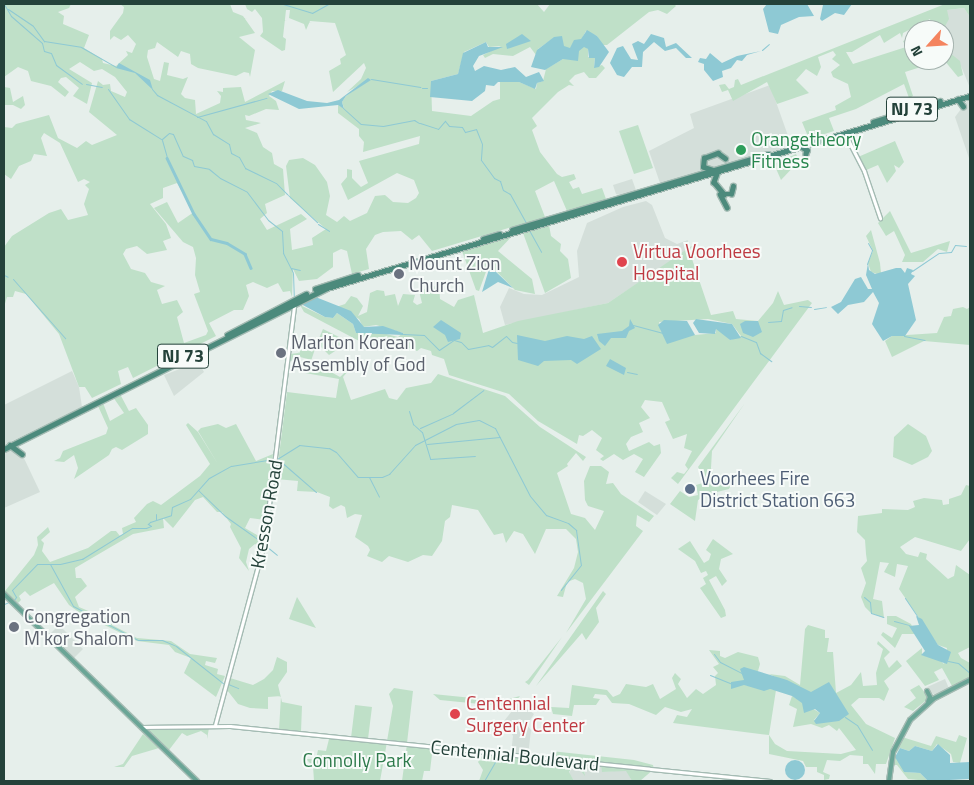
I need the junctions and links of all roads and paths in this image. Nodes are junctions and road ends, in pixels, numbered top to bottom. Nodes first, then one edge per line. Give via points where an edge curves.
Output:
1 (970, 95) edge
2 (958, 99) junction
3 (947, 101) junction
4 (963, 106) dead end
5 (845, 134) junction
6 (802, 147) junction
7 (806, 154) dead end
8 (737, 163) junction
9 (716, 170) junction
10 (723, 171) junction
11 (699, 179) junction
12 (733, 186) dead end
13 (623, 196) junction
14 (610, 200) junction
15 (727, 207) dead end
16 (880, 218) dead end
17 (295, 292) dead end
18 (303, 295) junction
19 (294, 301) junction
20 (284, 309) junction
21 (293, 311) junction
22 (220, 339) junction
23 (214, 344) junction
24 (19, 441) junction
25 (10, 445) junction
26 (4, 447) edge
27 (4, 594) edge
28 (970, 680) edge
29 (927, 691) dead end
30 (944, 694) junction
31 (944, 701) dead end
32 (925, 705) junction
33 (215, 725) junction
34 (140, 727) junction
35 (202, 777) dead end
36 (196, 780) edge
37 (770, 781) edge
38 (888, 781) edge

1 - 2 highway, NJ 73
1 - 3 highway, NJ 73
2 - 3 highway, NJ 73
2 - 4 highway
3 - 5 highway, NJ 73
3 - 8 highway, NJ 73
5 - 6 highway, NJ 73
5 - 16 main road via 861,164
6 - 7 highway via 807,150
6 - 10 highway, NJ 73
8 - 9 highway, NJ 73
8 - 9 highway via 720,154 704,158 703,167
9 - 13 highway, NJ 73
10 - 11 highway, NJ 73
10 - 12 highway via 715,176 714,182 725,195 732,193
11 - 15 highway via 711,181
11 - 19 highway, NJ 73 via 333,286
13 - 14 highway, NJ 73
13 - 14 highway via 615,194
14 - 18 highway, NJ 73 via 333,282
17 - 18 highway
18 - 19 highway, NJ 73
19 - 20 highway, NJ 73
19 - 21 main road, Kresson Road
19 - 22 highway, NJ 73
20 - 21 main road
20 - 23 highway, NJ 73
21 - 33 main road, Kresson Road via 264,544
22 - 23 highway
22 - 26 highway, NJ 73
23 - 24 highway, NJ 73
24 - 25 highway, NJ 73
24 - 25 highway via 22,454
25 - 26 highway, NJ 73
27 - 34 main road
28 - 30 main road
29 - 32 main road via 930,699
30 - 31 main road
30 - 32 main road
32 - 38 main road via 896,741
33 - 34 main road, Centennial Boulevard
33 - 37 main road, Centennial Boulevard
34 - 36 main road
35 - 36 main road

